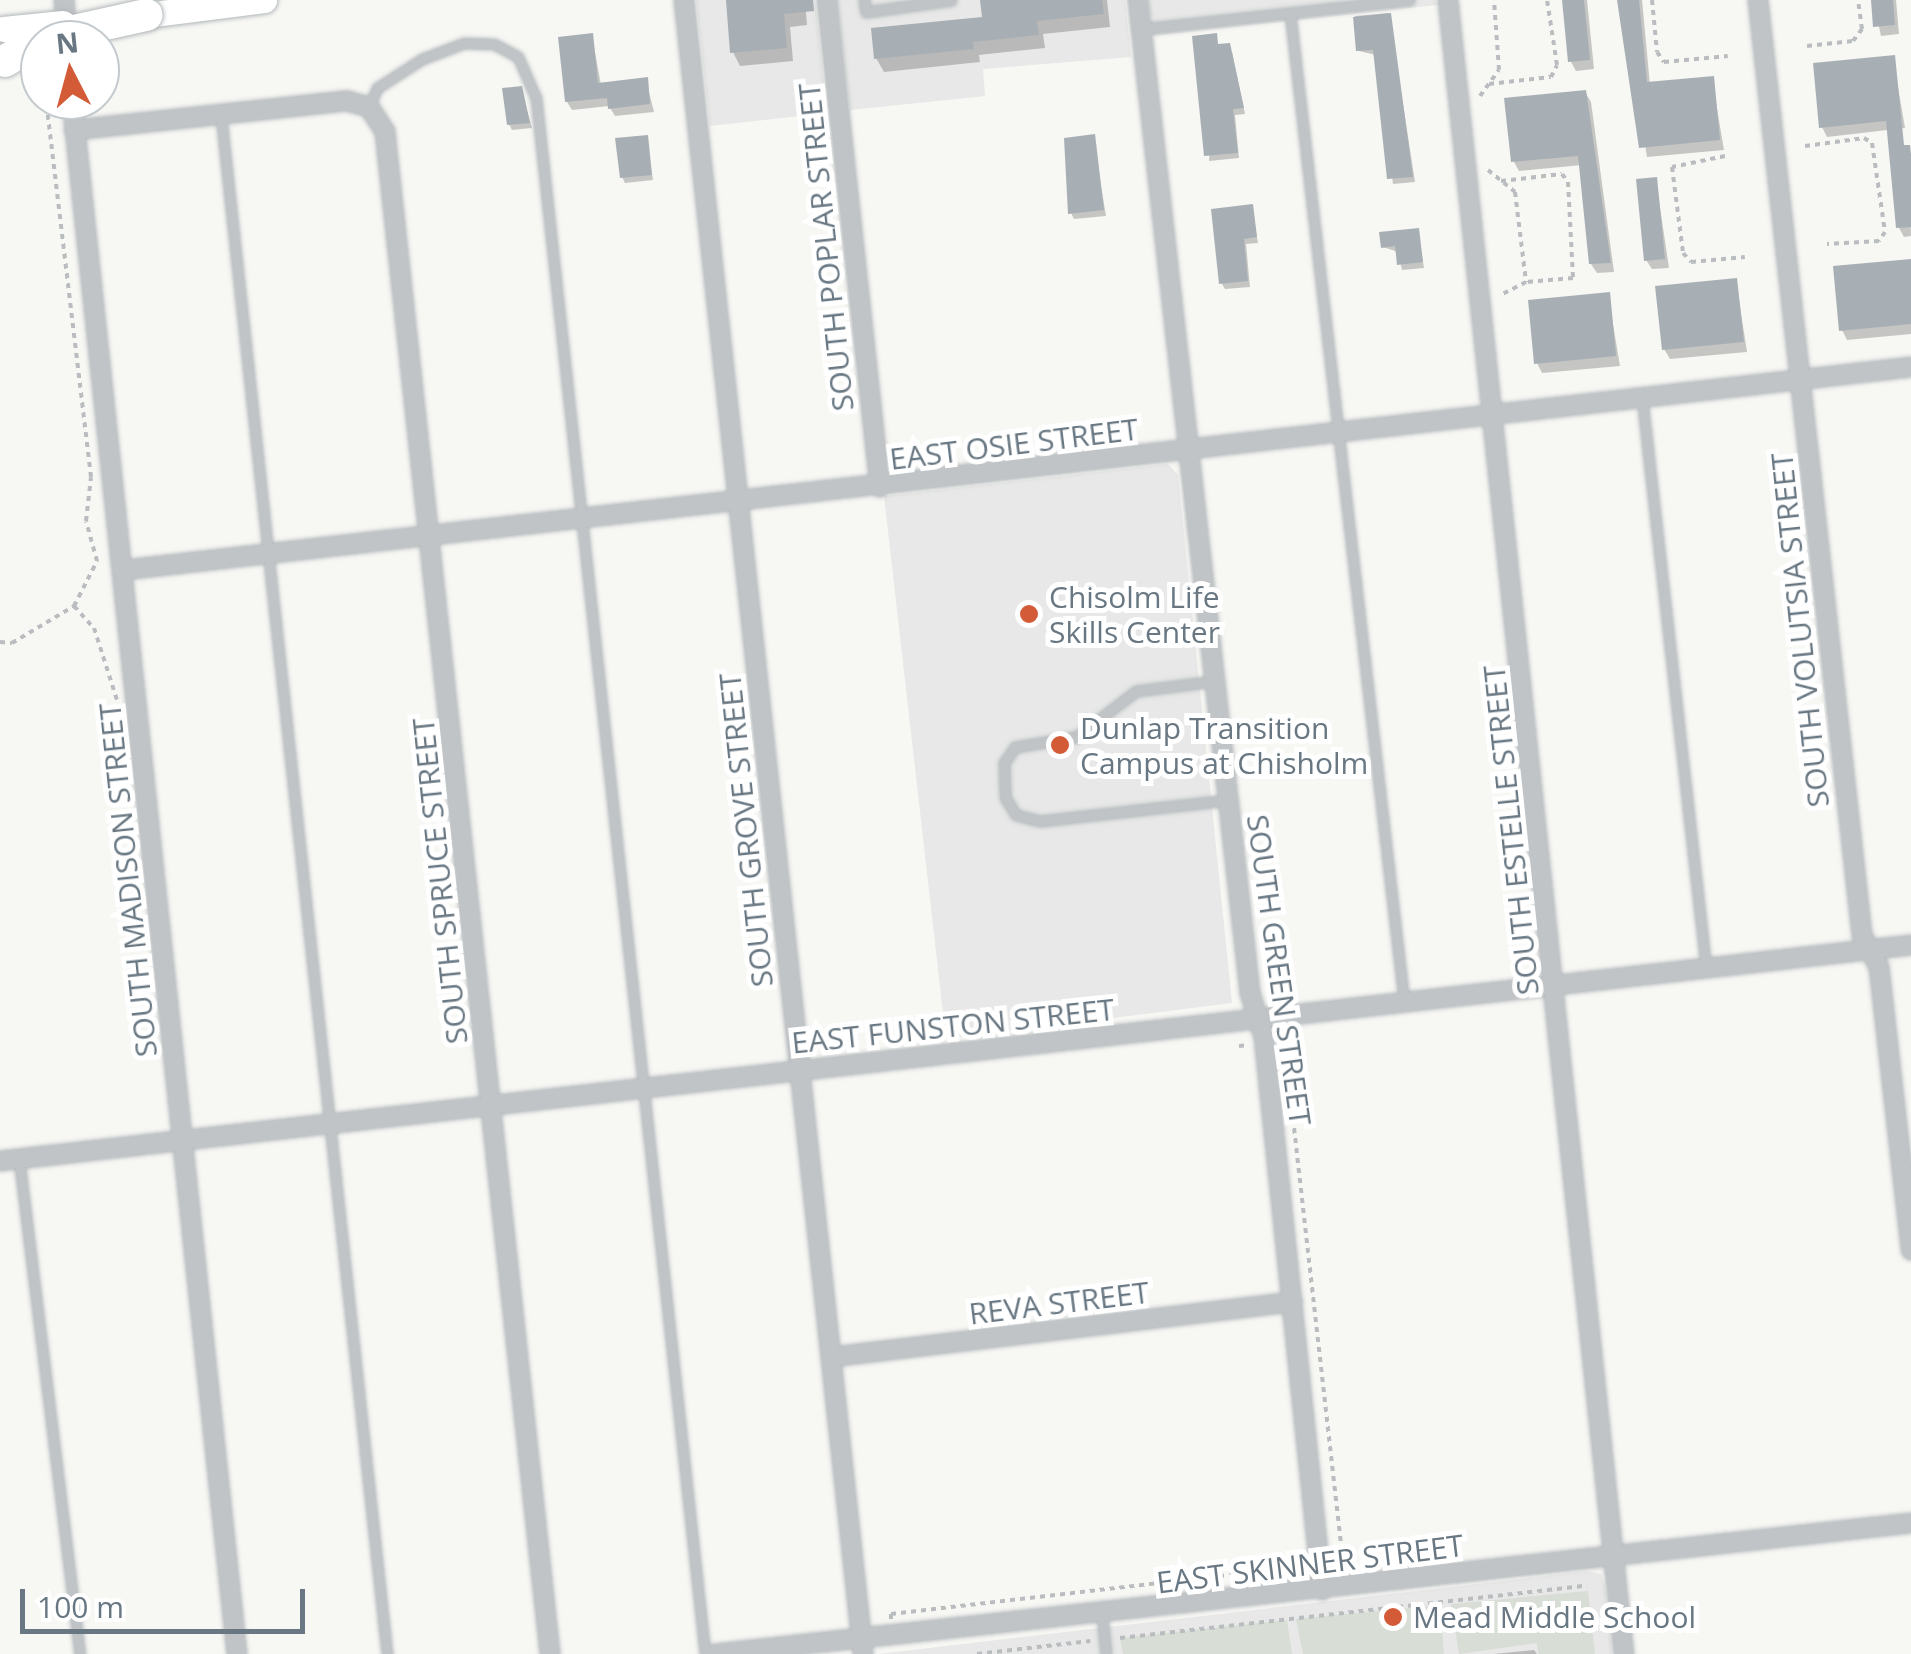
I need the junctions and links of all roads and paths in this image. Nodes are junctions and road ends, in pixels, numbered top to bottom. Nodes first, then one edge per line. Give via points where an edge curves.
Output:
1 (264, 0) edge
2 (684, 0) edge
3 (827, 0) edge
4 (864, 0) edge
5 (951, 0) edge
6 (1138, 0) edge
7 (1409, 0) edge
8 (1448, 0) edge
9 (1494, 0) edge
10 (1547, 0) edge
11 (1652, 0) edge
12 (1758, 0) edge
13 (1858, 0) edge
14 (1290, 13) junction
15 (146, 16) joint
16 (1141, 29) junction
17 (3, 40) edge
18 (1807, 46) dead end
19 (1728, 56) dead end
20 (1489, 84) junction
21 (1480, 96) dead end
22 (369, 107) junction
23 (221, 114) junction
24 (48, 120) edge
25 (73, 120) edge
26 (74, 130) junction
27 (1805, 146) dead end
28 (1725, 156) dead end
29 (1488, 170) dead end
30 (1501, 181) junction
31 (1827, 244) dead end
32 (1745, 256) dead end
33 (1526, 282) junction
34 (1502, 294) dead end
35 (1911, 367) edge
36 (1800, 380) junction
37 (1642, 398) junction
38 (1493, 415) junction
39 (1338, 433) junction
40 (1190, 450) junction
41 (880, 488) junction
42 (738, 502) junction
43 (581, 519) junction
44 (430, 536) junction
45 (272, 553) junction
46 (124, 570) junction
47 (74, 606) junction
48 (0, 642) edge
49 (1215, 681) junction
50 (137, 703) junction
51 (1228, 800) junction
52 (1911, 945) edge
53 (1870, 950) junction
54 (1706, 968) junction
55 (1555, 985) junction
56 (1404, 1002) junction
57 (1258, 1019) junction
58 (1265, 1042) junction
59 (1239, 1046) dead end
60 (800, 1071) junction
61 (643, 1088) junction
62 (492, 1104) junction
63 (331, 1122) junction
64 (182, 1138) junction
65 (10, 1160) edge
66 (1911, 1250) edge
67 (1292, 1302) junction
68 (831, 1356) junction
69 (1911, 1523) edge
70 (1614, 1558) junction
71 (1320, 1564) junction
72 (1587, 1586) dead end
73 (1322, 1590) junction
74 (1102, 1616) junction
75 (894, 1638) junction
76 (1104, 1640) junction
77 (863, 1646) edge
78 (80, 1654) edge
79 (236, 1654) edge
80 (387, 1654) edge
81 (550, 1654) edge
82 (705, 1654) edge
83 (715, 1654) edge
84 (978, 1654) edge
85 (1106, 1654) edge
86 (1624, 1654) edge

1 - 15 main road
2 - 42 street, SOUTH GROVE STREET
3 - 41 street, SOUTH POPLAR STREET
4 - 5 lane via 866,12
6 - 16 street, SOUTH GREEN STREET
7 - 14 lane
8 - 38 street, SOUTH ESTELLE STREET
9 - 20 path via 1500,70
10 - 20 path via 1557,65 1551,77
11 - 19 path via 1664,62
12 - 36 street, SOUTH VOLUTSIA STREET
13 - 18 path via 1862,29 1853,41
14 - 16 lane
14 - 39 lane
15 - 17 highway, bridge
16 - 40 street, SOUTH GREEN STREET
20 - 21 path
22 - 23 street via 346,100
22 - 43 lane via 377,88 392,78 464,44 494,44 518,57 532,78
22 - 44 street, SOUTH SPRUCE STREET via 385,132
23 - 26 street
23 - 45 lane
24 - 47 path via 91,477 86,521 97,561
25 - 26 street, SOUTH MADISON STREET
26 - 46 street, SOUTH MADISON STREET
27 - 31 path via 1864,138 1872,143 1885,232 1879,241
28 - 32 path via 1672,167 1683,253 1691,262
29 - 30 path
30 - 33 path via 1514,192
30 - 33 path via 1562,174 1568,182 1573,278
33 - 34 path
35 - 36 street, EAST OSIE STREET
36 - 37 street, EAST OSIE STREET
36 - 53 street, SOUTH VOLUTSIA STREET via 1862,935
37 - 38 street, EAST OSIE STREET
37 - 54 lane
38 - 39 street, EAST OSIE STREET
38 - 55 street, SOUTH ESTELLE STREET
39 - 40 street, EAST OSIE STREET
39 - 56 lane
40 - 41 street, EAST OSIE STREET
40 - 49 street, SOUTH GREEN STREET
41 - 42 street, EAST OSIE STREET
42 - 43 street, EAST OSIE STREET
42 - 60 street, SOUTH GROVE STREET
43 - 44 street, EAST OSIE STREET
43 - 61 lane
44 - 45 street, EAST OSIE STREET
44 - 62 street, SOUTH SPRUCE STREET
45 - 46 street, EAST OSIE STREET
45 - 63 lane
46 - 50 street, SOUTH MADISON STREET
47 - 48 path via 12,643
47 - 50 path via 94,628 118,702
49 - 51 street, SOUTH GREEN STREET
49 - 51 lane via 1136,691 1076,737 1015,746 1004,763 1005,798 1016,815 1040,821
50 - 64 street, SOUTH MADISON STREET
51 - 57 street, SOUTH GREEN STREET
52 - 53 street, EAST FUNSTON STREET
53 - 54 street, EAST FUNSTON STREET
53 - 66 street, SOUTH VOLUTSIA STREET via 1879,967
54 - 55 street, EAST FUNSTON STREET
55 - 56 street, EAST FUNSTON STREET
55 - 70 street, SOUTH ESTELLE STREET
56 - 57 street, EAST FUNSTON STREET
57 - 58 street, SOUTH GREEN STREET
57 - 60 street, EAST FUNSTON STREET
58 - 59 path
58 - 67 street, SOUTH GREEN STREET
58 - 71 path via 1287,1039 1343,1562
60 - 61 street, EAST FUNSTON STREET
60 - 68 street, SOUTH GROVE STREET
61 - 62 street, EAST FUNSTON STREET
61 - 82 lane
62 - 63 street, EAST FUNSTON STREET
62 - 81 street, SOUTH SPRUCE STREET
63 - 64 street, EAST FUNSTON STREET
63 - 80 lane
64 - 65 street, EAST FUNSTON STREET
64 - 79 street, SOUTH MADISON STREET
65 - 78 lane
67 - 68 street, REVA STREET
67 - 71 street, SOUTH GREEN STREET
68 - 77 street, SOUTH GROVE STREET
69 - 70 street, EAST SKINNER STREET
70 - 73 street, EAST SKINNER STREET
70 - 86 street, SOUTH ESTELLE STREET
71 - 73 street, SOUTH GREEN STREET
71 - 75 path via 890,1614
72 - 76 path
73 - 74 street, EAST SKINNER STREET
74 - 75 street, EAST SKINNER STREET
74 - 76 lane
75 - 77 street, EAST SKINNER STREET
76 - 84 path
76 - 85 lane
77 - 83 street, EAST SKINNER STREET

